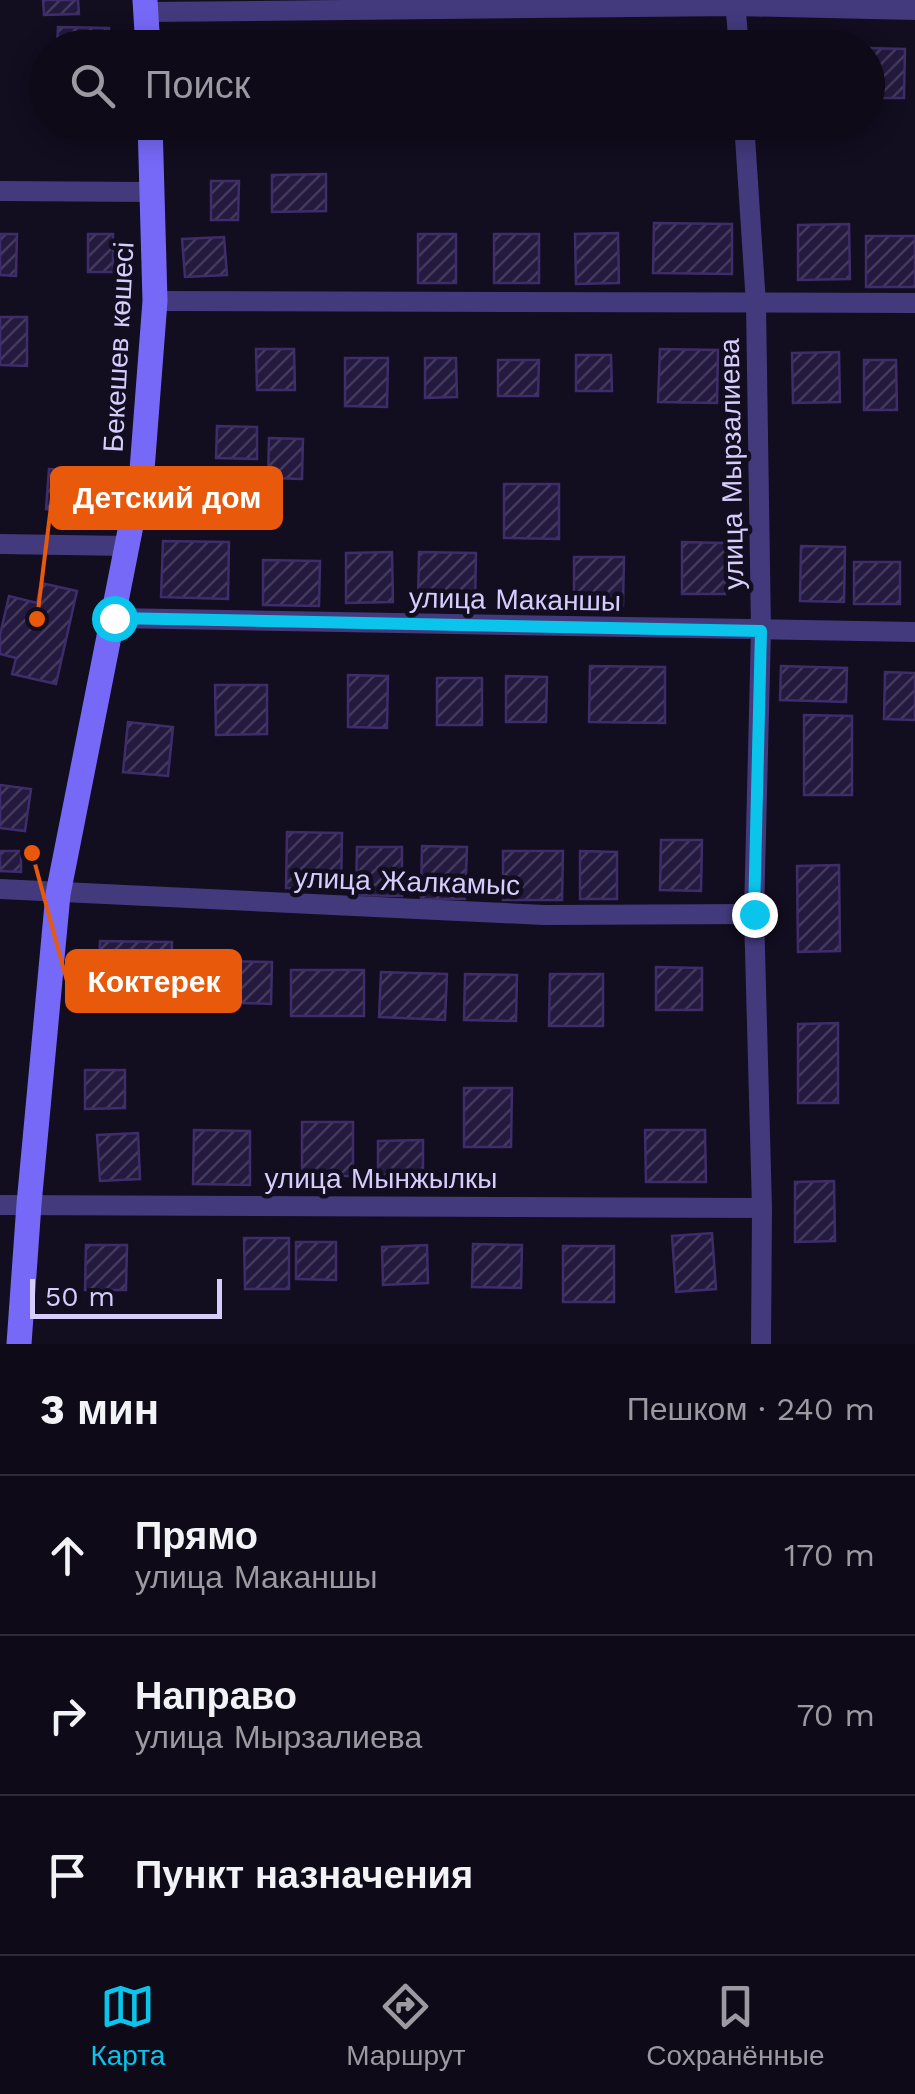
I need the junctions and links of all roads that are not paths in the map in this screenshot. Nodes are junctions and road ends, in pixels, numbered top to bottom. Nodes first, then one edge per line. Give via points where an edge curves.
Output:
1 (736, 3) edge
2 (146, 6) edge
3 (915, 10) edge
4 (738, 30) edge
5 (151, 140) edge
6 (745, 140) edge
7 (0, 192) edge
8 (152, 192) junction
9 (155, 301) junction
10 (915, 303) edge
11 (756, 304) junction
12 (0, 544) edge
13 (128, 546) junction
14 (114, 618) junction
15 (761, 631) junction
16 (915, 632) edge
17 (0, 889) edge
18 (58, 894) junction
19 (754, 914) junction
20 (0, 1204) edge
21 (28, 1204) junction
22 (762, 1208) junction
23 (19, 1344) edge
24 (761, 1344) edge

1 - 2 street
1 - 3 street
1 - 4 street
5 - 8 main road, Бекешев көшесі
6 - 11 street, улица Мырзалиева
7 - 8 street
8 - 9 main road, Бекешев көшесі
9 - 11 street
9 - 13 main road, Бекешев көшесі via 142,470
10 - 11 street
11 - 15 street, улица Мырзалиева
12 - 13 street
13 - 14 main road, Бекешев көшесі
14 - 15 street, улица Маканшы
14 - 18 main road, Бекешев көшесі
15 - 16 street, улица Маканшы
15 - 19 street, улица Мырзалиева
17 - 18 street, улица Жалкамыс
18 - 19 street, улица Жалкамыс via 544,915
18 - 21 main road, Бекешев көшесі
19 - 22 street, улица Мырзалиева
20 - 21 street, улица Мынжылкы
21 - 22 street, улица Мынжылкы
21 - 23 main road, Бекешев көшесі
22 - 24 street, улица Мырзалиева

